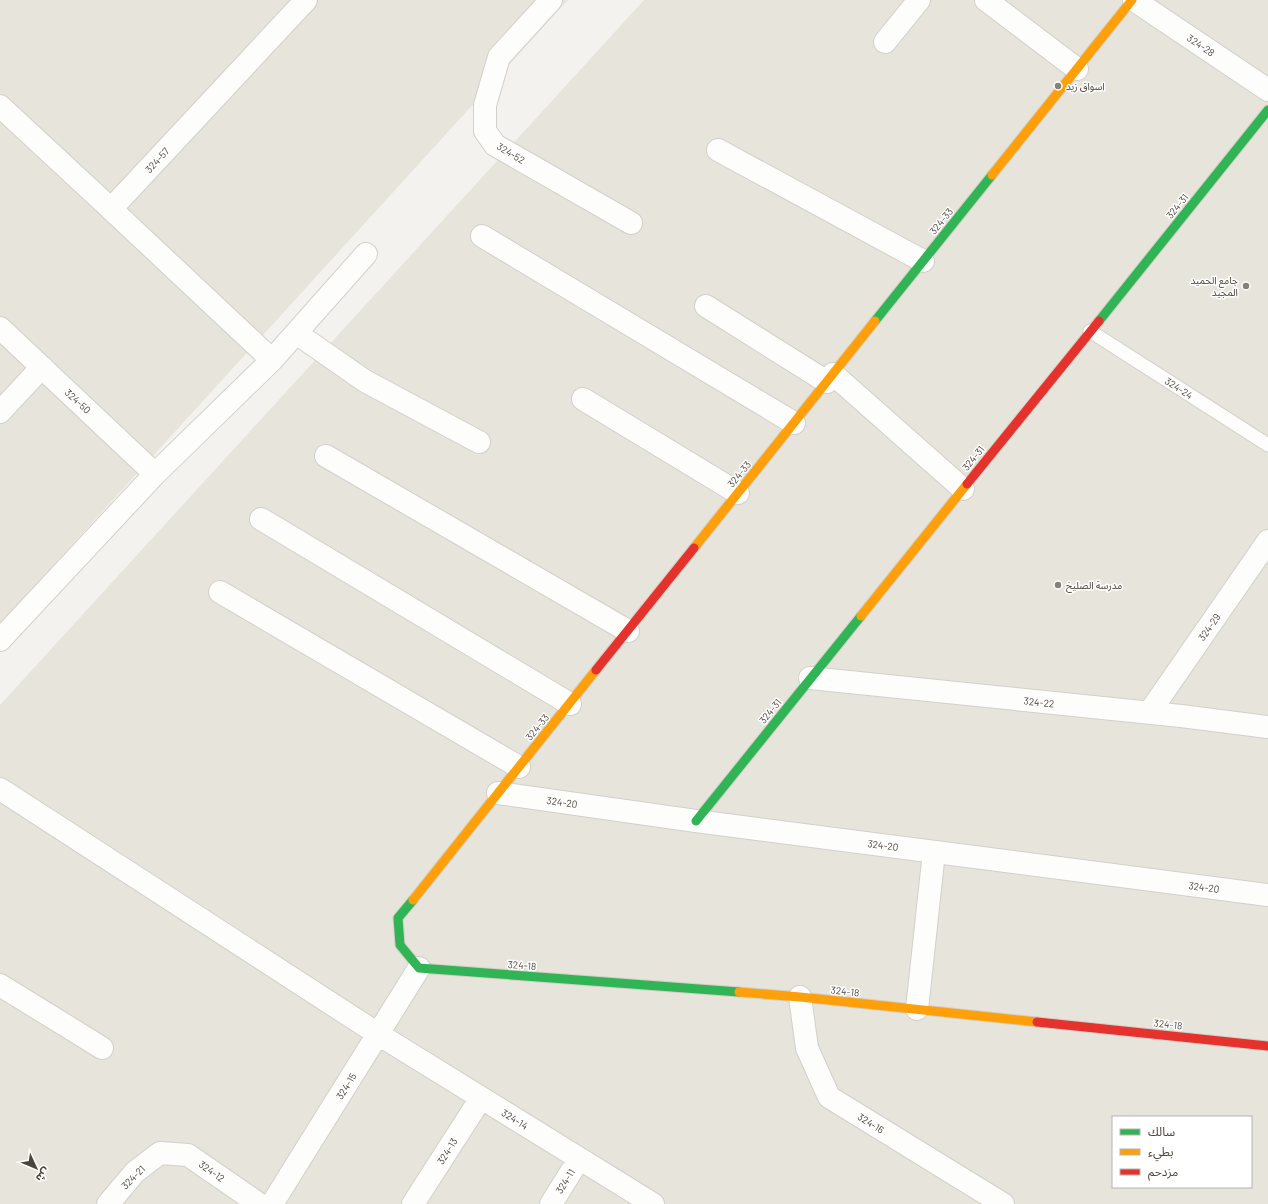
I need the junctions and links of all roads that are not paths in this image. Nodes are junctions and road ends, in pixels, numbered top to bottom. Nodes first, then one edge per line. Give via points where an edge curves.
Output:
1 (306, 0) edge
2 (550, 0) edge
3 (919, 0) edge
4 (986, 0) edge
5 (1133, 0) edge
6 (885, 42) dead end
7 (1077, 69) junction
8 (1268, 90) edge
9 (0, 106) edge
10 (1268, 110) edge
11 (718, 150) dead end
12 (110, 209) junction
13 (631, 223) dead end
14 (482, 236) dead end
15 (366, 254) dead end
16 (924, 261) junction
17 (706, 306) dead end
18 (0, 328) edge
19 (1090, 331) junction
20 (296, 333) junction
21 (272, 360) junction
22 (42, 367) junction
23 (830, 378) junction
24 (583, 399) dead end
25 (0, 412) edge
26 (794, 423) junction
27 (479, 442) dead end
28 (1268, 445) edge
29 (326, 456) dead end
30 (155, 474) junction
31 (963, 489) junction
32 (738, 493) junction
33 (261, 520) dead end
34 (1268, 540) edge
35 (220, 592) dead end
36 (628, 631) junction
37 (0, 640) edge
38 (810, 678) junction
39 (570, 704) junction
40 (1149, 713) junction
41 (1268, 727) edge
42 (519, 767) junction
43 (0, 789) edge
44 (498, 793) junction
45 (696, 821) junction
46 (934, 852) junction
47 (1268, 895) edge
48 (419, 968) junction
49 (0, 985) edge
50 (800, 997) junction
51 (917, 1009) junction
52 (378, 1034) junction
53 (1268, 1046) edge
54 (102, 1048) dead end
55 (481, 1098) junction
56 (160, 1153) joint
57 (579, 1159) junction
58 (108, 1204) edge
59 (259, 1204) edge
60 (272, 1204) edge
61 (413, 1204) edge
62 (551, 1204) edge
63 (653, 1204) edge
64 (1003, 1204) edge

1 - 12 street, 324-57
2 - 13 street, 324-52 via 499,57 486,105 485,131 495,145
3 - 6 street
4 - 7 street
5 - 7 street, 324-33
5 - 8 street, 324-28
7 - 16 street, 324-33
9 - 12 street
10 - 19 street, 324-31
11 - 16 street
12 - 21 street
14 - 26 street
15 - 20 street
16 - 23 street, 324-33
17 - 23 street
18 - 22 street, 324-50
19 - 28 lane, 324-24
19 - 31 street, 324-31
20 - 21 street
20 - 27 street via 365,381
21 - 30 street
22 - 25 street
22 - 30 street, 324-50
23 - 26 street, 324-33
23 - 31 street
24 - 32 street
26 - 32 street, 324-33
29 - 36 street
30 - 37 street
31 - 38 street, 324-31
32 - 36 street, 324-33
33 - 39 street
34 - 40 street, 324-29
35 - 42 street
36 - 39 street, 324-33
38 - 40 street, 324-22
38 - 45 street, 324-31
39 - 42 street, 324-33
40 - 41 street, 324-22
42 - 44 street, 324-33
43 - 52 street, 324-14
44 - 45 street, 324-20
44 - 48 street, 324-33 via 398,918 400,945
45 - 46 street, 324-20
46 - 47 street, 324-20
46 - 51 street
48 - 50 street, 324-18
48 - 52 street, 324-15
49 - 54 street
50 - 51 street, 324-18
50 - 64 street, 324-16 via 807,1048 829,1097
51 - 53 street, 324-18
52 - 55 street, 324-14
52 - 60 street, 324-15
55 - 57 street, 324-14
55 - 61 street, 324-13
56 - 58 street, 324-21 via 135,1172
56 - 59 street, 324-12 via 188,1155
57 - 62 street, 324-11
57 - 63 street, 324-14

